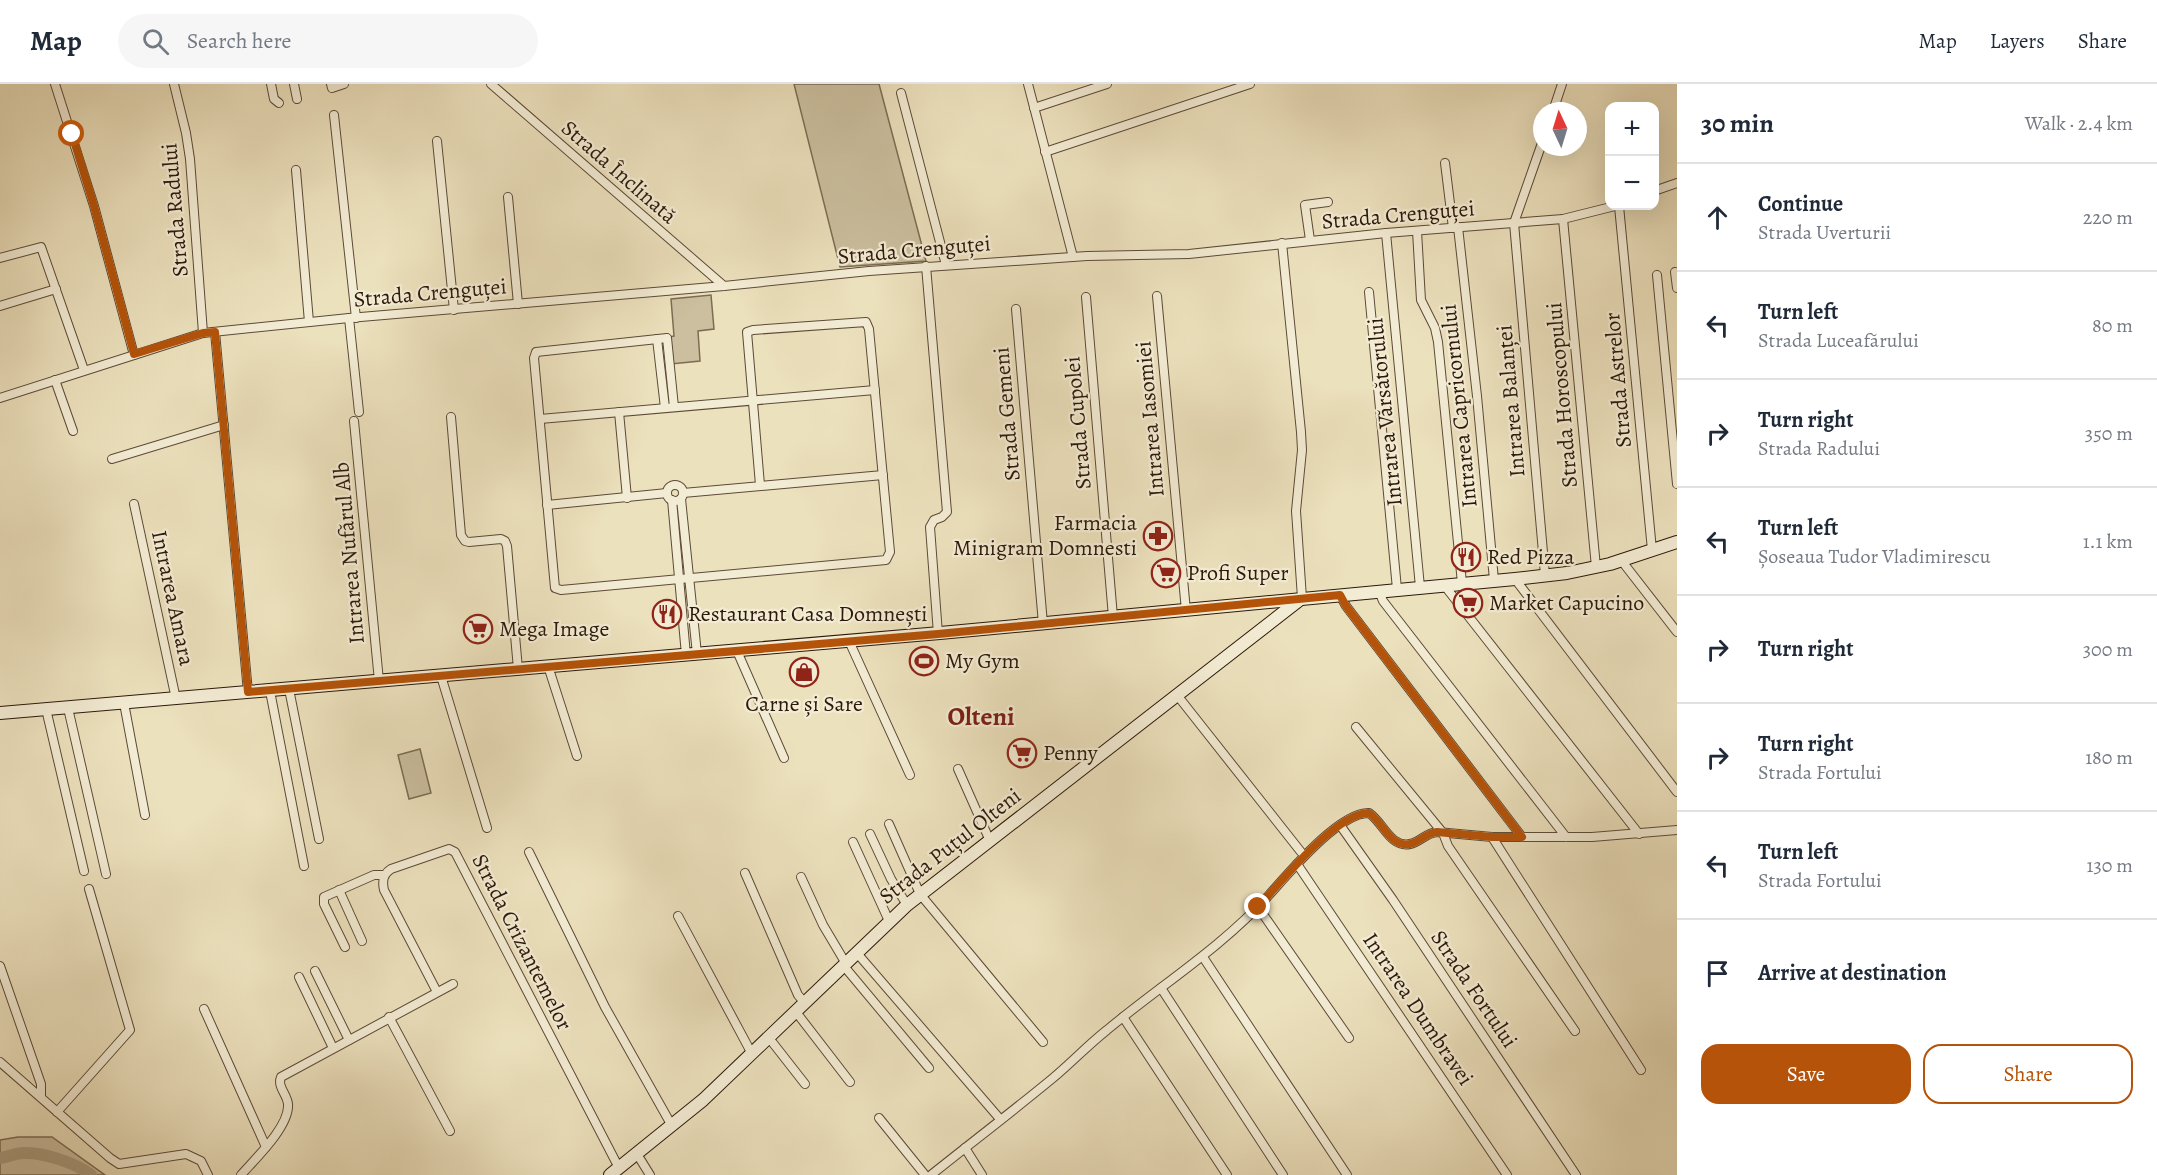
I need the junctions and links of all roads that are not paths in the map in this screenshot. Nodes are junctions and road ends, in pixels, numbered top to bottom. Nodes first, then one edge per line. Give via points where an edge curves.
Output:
1 (55, 84) edge
2 (174, 84) edge
3 (271, 84) edge
4 (294, 84) edge
5 (344, 84) edge
6 (491, 84) edge
7 (1028, 84) edge
8 (1107, 84) edge
9 (1250, 84) edge
10 (1562, 84) edge
11 (331, 86) edge
12 (901, 93) dead end
13 (297, 99) dead end
14 (1556, 102) edge
15 (279, 103) dead end
16 (1034, 108) junction
17 (334, 115) dead end
18 (437, 141) dead end
19 (1045, 152) junction
20 (1537, 156) edge
21 (1445, 163) dead end
22 (296, 170) dead end
23 (1677, 183) edge
24 (1659, 189) edge
25 (508, 197) dead end
26 (1328, 202) dead end
27 (1605, 209) edge
28 (1617, 210) edge
29 (1563, 219) junction
30 (1514, 223) junction
31 (1456, 227) junction
32 (1417, 231) junction
33 (1386, 233) junction
34 (1310, 240) junction
35 (1282, 243) junction
36 (1073, 257) junction
37 (0, 258) edge
38 (945, 265) junction
39 (926, 266) junction
40 (1676, 273) dead end
41 (1657, 275) dead end
42 (724, 286) junction
43 (1677, 288) edge
44 (56, 289) junction
45 (1369, 292) dead end
46 (1156, 296) dead end
47 (1086, 297) dead end
48 (518, 304) junction
49 (0, 306) edge
50 (1016, 309) dead end
51 (454, 310) junction
52 (352, 318) junction
53 (309, 322) junction
54 (215, 332) junction
55 (203, 333) junction
56 (134, 354) junction
57 (84, 370) junction
58 (55, 380) junction
59 (875, 390) junction
60 (0, 398) edge
61 (753, 400) junction
62 (669, 407) junction
63 (619, 412) junction
64 (450, 417) dead end
65 (540, 419) junction
66 (224, 425) junction
67 (73, 431) dead end
68 (112, 459) dead end
69 (883, 475) junction
70 (1677, 484) edge
71 (760, 485) junction
72 (676, 496) junction
73 (627, 498) junction
74 (134, 504) dead end
75 (547, 505) junction
76 (686, 539) junction
77 (675, 540) junction
78 (1677, 542) edge
79 (1652, 550) junction
80 (1622, 560) junction
81 (1596, 567) junction
82 (1545, 575) junction
83 (689, 579) junction
84 (1515, 579) junction
85 (679, 580) junction
86 (1494, 580) junction
87 (1462, 583) junction
88 (1444, 585) junction
89 (1420, 587) junction
90 (1397, 589) junction
91 (1379, 591) junction
92 (1340, 595) junction
93 (1302, 598) junction
94 (1186, 611) junction
95 (1113, 617) junction
96 (1043, 624) junction
97 (1677, 632) edge
98 (938, 634) junction
99 (849, 641) junction
100 (737, 651) junction
101 (691, 654) junction
102 (548, 666) junction
103 (518, 669) junction
104 (441, 676) junction
105 (379, 681) junction
106 (289, 689) junction
107 (270, 691) junction
108 (248, 692) junction
109 (1176, 695) junction
110 (176, 699) junction
111 (124, 703) junction
112 (68, 708) junction
113 (46, 709) junction
114 (0, 713) edge
115 (1356, 727) dead end
116 (577, 756) dead end
117 (784, 758) dead end
118 (958, 768) dead end
119 (910, 775) dead end
120 (1677, 792) edge
121 (145, 815) dead end
122 (889, 824) dead end
123 (1340, 825) junction
124 (487, 828) dead end
125 (1677, 830) edge
126 (1443, 833) junction
127 (870, 834) dead end
128 (1639, 834) junction
129 (1492, 837) junction
130 (1522, 837) junction
131 (1566, 837) junction
132 (319, 839) dead end
133 (990, 841) junction
134 (853, 842) dead end
135 (529, 852) dead end
136 (1300, 852) dead end
137 (1298, 864) junction
138 (304, 866) dead end
139 (84, 871) dead end
140 (745, 873) dead end
141 (106, 874) dead end
142 (384, 875) junction
143 (801, 877) dead end
144 (89, 889) dead end
145 (339, 890) junction
146 (920, 894) junction
147 (906, 905) junction
148 (1258, 907) junction
149 (678, 916) dead end
150 (889, 921) junction
151 (362, 941) dead end
152 (345, 948) dead end
153 (856, 952) junction
154 (1203, 957) junction
155 (844, 963) junction
156 (0, 966) edge
157 (315, 971) dead end
158 (299, 977) dead end
159 (453, 984) dead end
160 (1161, 988) junction
161 (437, 992) junction
162 (801, 1007) junction
163 (204, 1009) dead end
164 (389, 1017) junction
165 (1123, 1017) junction
166 (1575, 1031) dead end
167 (769, 1038) junction
168 (1349, 1038) dead end
169 (349, 1040) junction
170 (1043, 1042) dead end
171 (333, 1048) junction
172 (752, 1054) junction
173 (0, 1062) edge
174 (929, 1068) dead end
175 (1641, 1070) dead end
176 (850, 1082) dead end
177 (805, 1084) dead end
178 (41, 1097) junction
179 (57, 1112) junction
180 (879, 1118) dead end
181 (1000, 1119) junction
182 (672, 1126) junction
183 (450, 1131) dead end
184 (266, 1147) junction
185 (965, 1148) junction
186 (637, 1154) junction
187 (615, 1172) edge
188 (208, 1175) edge
189 (241, 1175) edge
190 (650, 1175) edge
191 (925, 1175) edge
192 (931, 1175) edge
193 (982, 1175) edge
194 (1227, 1175) edge
195 (1283, 1175) edge
196 (1347, 1175) edge
197 (1507, 1175) edge
198 (1576, 1175) edge

1 - 56 street via 94,206
2 - 55 street, Strada Radului via 190,159
3 - 15 street via 274,99
4 - 13 street
5 - 11 street
6 - 42 street, Strada Înclinată
7 - 16 street
8 - 16 street
9 - 19 street
10 - 14 street
12 - 38 street
16 - 19 street
17 - 52 street, Intrarea Nufărul Alb
18 - 51 street
19 - 36 street
20 - 30 street
21 - 31 street, Intrarea Capricornului
22 - 53 street
23 - 24 street
25 - 48 street
26 - 34 street via 1305,205
27 - 29 street, Strada Crenguței
28 - 79 street, Strada Astrelor
29 - 30 street, Strada Crenguței
29 - 81 street, Strada Horoscopului
30 - 31 street, Strada Crenguței
30 - 82 street, Intrarea Balanței
31 - 32 street, Strada Crenguței
31 - 86 street, Intrarea Capricornului
32 - 33 street, Strada Crenguței
32 - 87 street via 1421,300 1438,342
33 - 34 street, Strada Crenguței
33 - 89 street, Intrarea Vărsătorului
34 - 35 street, Strada Crenguței
35 - 36 street, Strada Crenguței via 1180,254
35 - 93 street via 1301,432 1296,511
36 - 38 street, Strada Crenguței
37 - 44 street via 41,247
38 - 39 street, Strada Crenguței
39 - 42 street, Strada Crenguței
39 - 98 street via 946,512 934,519 930,527
40 - 43 street
41 - 70 street
42 - 48 street, Strada Crenguței
44 - 49 street
44 - 57 street
45 - 90 street
46 - 94 street, Intrarea Iasomiei
47 - 95 street, Strada Cupolei
48 - 51 street, Strada Crenguței
50 - 96 street, Strada Gemeni
51 - 52 street, Strada Crenguței
52 - 53 street, Strada Crenguței
52 - 105 street, Intrarea Nufărul Alb via 356,417
53 - 54 street, Strada Crenguței
54 - 55 street, Strada Crenguței
54 - 66 street
55 - 56 street, Strada Crenguței
56 - 57 street, Strada Crenguței
57 - 58 street, Strada Crenguței
58 - 60 street, Strada Crenguței
58 - 67 street
59 - 61 street
59 - 61 street via 866,322 750,330 747,332
59 - 69 street
61 - 62 street
61 - 71 street
62 - 63 street
62 - 65 street via 667,338 536,352
63 - 65 street
63 - 73 street
64 - 103 street via 461,536 469,542 501,539 507,546
65 - 75 street
66 - 68 street
66 - 108 street
69 - 71 street
69 - 83 street via 890,552 886,560
71 - 72 street
72 - 73 street
72 - 76 street
72 - 77 street
73 - 75 street
74 - 110 street, Intrarea Amara
75 - 85 street via 558,590
76 - 77 street
76 - 83 street
77 - 85 street
78 - 79 main road
79 - 80 main road
80 - 81 main road
80 - 97 street
81 - 82 main road
82 - 84 main road
83 - 85 street
83 - 101 street
84 - 86 main road
84 - 120 street
85 - 101 street
86 - 87 main road
87 - 88 main road
88 - 89 main road
88 - 128 street
89 - 90 main road
90 - 91 main road
91 - 92 main road
91 - 131 street
92 - 93 main road
92 - 130 street
93 - 94 main road
93 - 109 main road, Strada Puțul Olteni
94 - 95 main road
95 - 96 main road
96 - 98 main road
98 - 99 main road
99 - 100 main road
99 - 119 street
100 - 101 main road
100 - 117 street
101 - 102 main road
102 - 103 main road
102 - 116 street
103 - 104 main road
104 - 105 main road
104 - 124 street
105 - 106 main road
106 - 107 main road
106 - 132 street
107 - 108 main road
107 - 138 street
108 - 110 main road
109 - 133 main road, Strada Puțul Olteni
109 - 136 street
110 - 111 main road
111 - 112 main road
111 - 121 street
112 - 113 main road
112 - 141 street
113 - 114 main road
113 - 139 street
115 - 126 street
118 - 133 street
122 - 146 street
123 - 126 street via 1358,814 1369,813 1398,843
123 - 137 street
123 - 198 street, Strada Fortului
125 - 128 street
126 - 129 street
126 - 166 street via 1448,846
127 - 147 street
128 - 131 street
129 - 130 street
129 - 175 street
130 - 131 street
133 - 146 main road, Strada Puțul Olteni
134 - 150 street
135 - 182 street via 605,1007
137 - 148 street
137 - 197 street, Intrarea Dumbravei
140 - 162 street
142 - 145 street, Strada Crizantemelor via 374,875
142 - 161 street via 384,890
142 - 187 street, Strada Crizantemelor via 446,849 455,852
143 - 155 street
144 - 179 street via 130,1030
145 - 151 street
145 - 152 street via 323,900
146 - 147 main road, Strada Puțul Olteni
146 - 170 street
147 - 150 main road, Strada Puțul Olteni
148 - 154 street
148 - 168 street
149 - 172 street
150 - 153 main road, Strada Puțul Olteni
153 - 155 main road, Strada Puțul Olteni
153 - 181 street
154 - 160 street
154 - 196 street
155 - 162 main road, Strada Puțul Olteni
155 - 174 street
156 - 178 street via 41,1084
157 - 169 street
158 - 171 street
159 - 161 street
160 - 165 street
160 - 195 street
161 - 164 street
162 - 167 main road, Strada Puțul Olteni
162 - 176 street
163 - 184 street
164 - 169 street
164 - 183 street
165 - 181 street
165 - 194 street
167 - 172 main road, Strada Puțul Olteni
167 - 177 street
169 - 171 street
171 - 184 street via 281,1077 279,1083 288,1106 282,1125
172 - 182 main road, Strada Puțul Olteni
173 - 178 street
178 - 179 street
179 - 188 street via 119,1164 186,1154 201,1161
180 - 191 street
181 - 185 street
182 - 186 main road, Strada Puțul Olteni
184 - 189 street
185 - 192 street
185 - 193 street
186 - 187 main road, Strada Puțul Olteni
186 - 190 street

